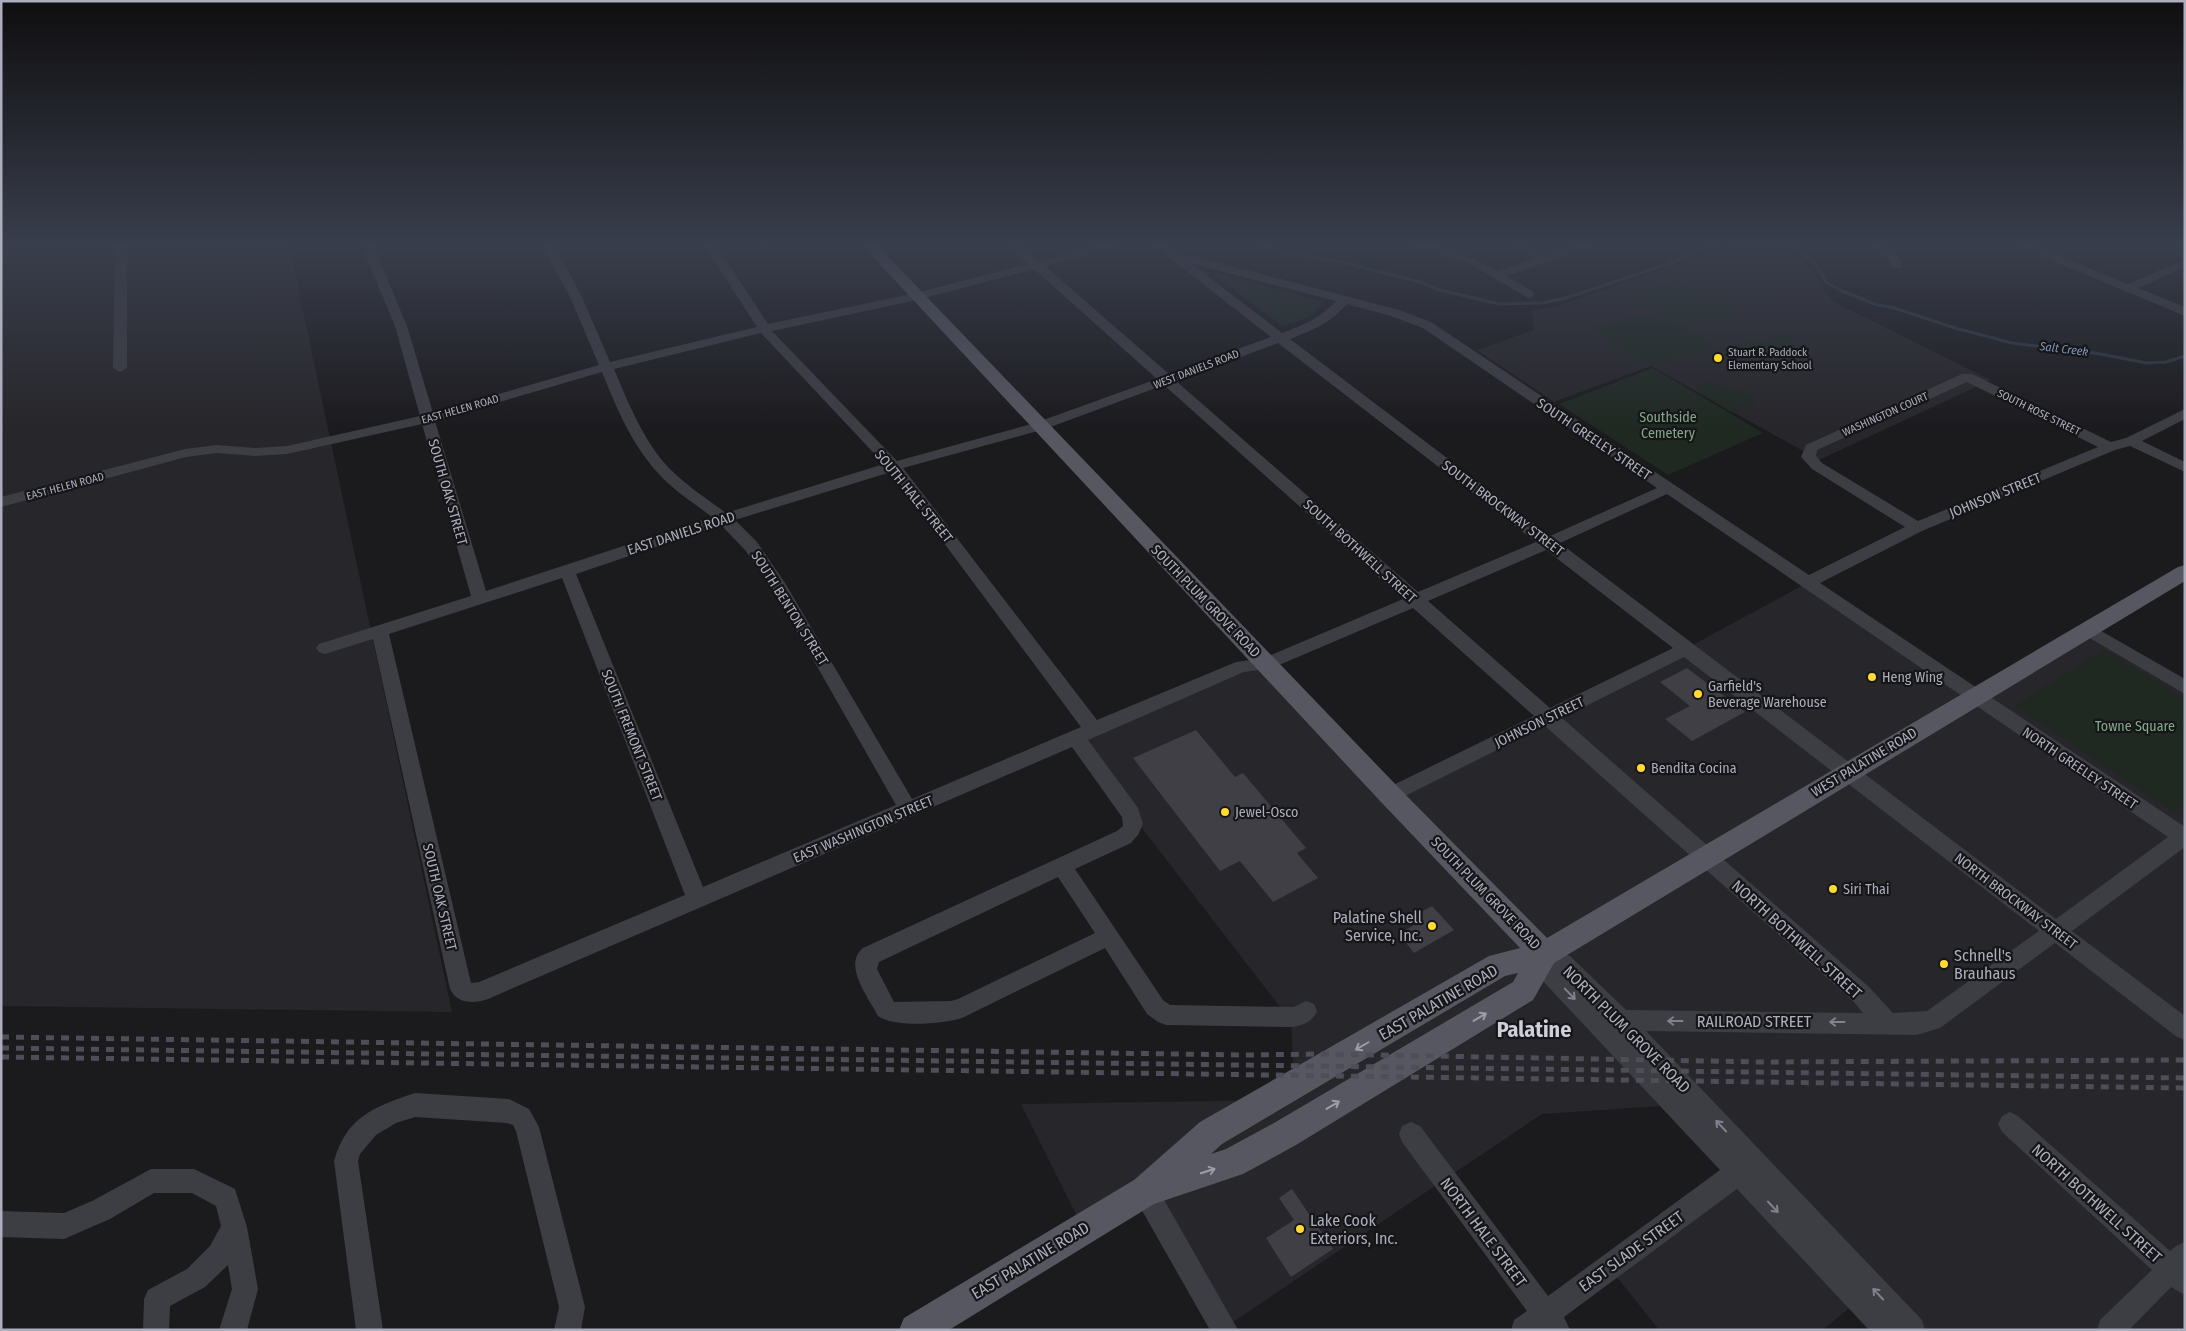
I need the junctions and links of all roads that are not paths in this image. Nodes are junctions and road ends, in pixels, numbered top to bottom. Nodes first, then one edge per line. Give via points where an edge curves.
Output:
1 (120, 307) edge
2 (393, 307) edge
3 (581, 307) edge
4 (750, 307) edge
5 (865, 307) edge
6 (928, 307) edge
7 (1085, 307) edge
8 (1240, 307) edge
9 (1337, 307) edge
10 (1371, 307) edge
11 (2173, 307) edge
12 (2185, 312) edge
13 (764, 329) junction
14 (1279, 337) junction
15 (605, 367) junction
16 (120, 368) dead end
17 (1967, 377) joint
18 (1167, 380) junction
19 (2185, 413) edge
20 (427, 418) junction
21 (1040, 426) junction
22 (2130, 441) junction
23 (2110, 447) junction
24 (894, 466) junction
25 (2185, 468) edge
26 (1668, 488) junction
27 (1, 502) edge
28 (723, 518) junction
29 (1917, 527) junction
30 (1548, 543) junction
31 (567, 571) junction
32 (2185, 572) edge
33 (1807, 583) junction
34 (480, 599) junction
35 (1416, 600) junction
36 (2089, 630) junction
37 (380, 631) junction
38 (325, 648) dead end
39 (1687, 648) junction
40 (1266, 664) junction
41 (2185, 688) edge
42 (1975, 697) junction
43 (1548, 718) junction
44 (1085, 734) junction
45 (1848, 772) junction
46 (1390, 795) junction
47 (908, 809) junction
48 (2184, 837) edge
49 (1706, 858) junction
50 (1062, 867) junction
51 (698, 900) junction
52 (2056, 931) junction
53 (1109, 936) junction
54 (1544, 954) junction
55 (461, 989) joint
56 (1306, 1011) dead end
57 (1621, 1020) junction
58 (1886, 1022) junction
59 (2185, 1030) edge
60 (2010, 1124) dead end
61 (1411, 1134) dead end
62 (1739, 1172) junction
63 (1145, 1191) junction
64 (1, 1224) edge
65 (234, 1227) junction
66 (2180, 1269) edge
67 (1551, 1322) edge
68 (156, 1330) edge
69 (232, 1330) edge
70 (370, 1330) edge
71 (566, 1330) edge
72 (916, 1330) edge
73 (1225, 1330) edge
74 (1524, 1330) edge
75 (1888, 1330) edge
76 (1912, 1330) edge
77 (2110, 1330) edge

1 - 16 street
2 - 20 street, SOUTH OAK STREET
3 - 15 street, SOUTH BENTON STREET
4 - 13 street, SOUTH HALE STREET
5 - 13 street, EAST HELEN ROAD
6 - 21 main road, SOUTH PLUM GROVE ROAD
7 - 18 street, SOUTH BOTHWELL STREET
8 - 14 street, SOUTH BROCKWAY STREET
9 - 14 street, WEST DANIELS ROAD via 1323,321
10 - 26 street, SOUTH GREELEY STREET via 1427,325
11 - 12 street
13 - 15 street, EAST HELEN ROAD
13 - 24 street, SOUTH HALE STREET
14 - 18 street, WEST DANIELS ROAD
14 - 30 street, SOUTH BROCKWAY STREET
15 - 20 street, EAST HELEN ROAD
15 - 28 street, SOUTH BENTON STREET via 659,466
17 - 23 street, SOUTH ROSE STREET
17 - 29 street, WASHINGTON COURT via 1811,448 1808,457 1817,466
18 - 21 street, WEST DANIELS ROAD
18 - 35 street, SOUTH BOTHWELL STREET
19 - 22 street, JOHNSON STREET
20 - 27 street, EAST HELEN ROAD via 287,450 217,449 185,453
20 - 34 street, SOUTH OAK STREET
21 - 24 street, EAST DANIELS ROAD
21 - 40 main road, SOUTH PLUM GROVE ROAD
22 - 23 street, JOHNSON STREET
22 - 25 street
23 - 29 street, JOHNSON STREET
24 - 28 street, EAST DANIELS ROAD
24 - 44 street, SOUTH HALE STREET
26 - 30 street, EAST WASHINGTON STREET
26 - 33 street, SOUTH GREELEY STREET
28 - 31 street, EAST DANIELS ROAD
28 - 47 street, SOUTH BENTON STREET via 751,545 787,598
29 - 33 street, JOHNSON STREET
30 - 35 street, EAST WASHINGTON STREET
30 - 39 street, SOUTH BROCKWAY STREET
31 - 34 street, EAST DANIELS ROAD
31 - 51 street, SOUTH FREMONT STREET
32 - 36 main road, WEST PALATINE ROAD
33 - 42 street, SOUTH GREELEY STREET
34 - 37 street, EAST DANIELS ROAD
35 - 40 street, EAST WASHINGTON STREET
35 - 43 street, SOUTH BOTHWELL STREET
36 - 41 street
36 - 42 main road, WEST PALATINE ROAD
37 - 38 street, EAST DANIELS ROAD
37 - 55 street, SOUTH OAK STREET
39 - 43 street, JOHNSON STREET
39 - 45 street, SOUTH BROCKWAY STREET
40 - 44 street, EAST WASHINGTON STREET via 1242,666
40 - 46 main road, SOUTH PLUM GROVE ROAD
42 - 45 main road, WEST PALATINE ROAD
42 - 48 street, NORTH GREELEY STREET
43 - 46 street, JOHNSON STREET
43 - 49 street, SOUTH BOTHWELL STREET
44 - 47 street, EAST WASHINGTON STREET
44 - 50 street, SOUTH HALE STREET via 1134,824 1124,838
45 - 49 main road, WEST PALATINE ROAD
45 - 52 street, NORTH BROCKWAY STREET
46 - 54 main road, SOUTH PLUM GROVE ROAD
47 - 51 street, EAST WASHINGTON STREET
48 - 52 street, RAILROAD STREET
49 - 54 main road, WEST PALATINE ROAD
49 - 58 street, NORTH BOTHWELL STREET via 1861,994
50 - 53 street
50 - 53 street via 866,959 866,970 886,1008 897,1013 962,1008
51 - 55 street, EAST WASHINGTON STREET via 492,988 470,993
52 - 58 street, RAILROAD STREET via 1932,1021 1916,1024
52 - 59 street, NORTH BROCKWAY STREET
53 - 56 street via 1155,1007 1166,1015 1294,1017
54 - 57 street, NORTH PLUM GROVE ROAD via 1562,963
54 -> 62 street, NORTH PLUM GROVE ROAD via 1548,971
54 - 63 main road, EAST PALATINE ROAD via 1500,965 1211,1133
58 -> 57 street, RAILROAD STREET
76 -> 57 street, NORTH PLUM GROVE ROAD
60 - 66 street, NORTH BOTHWELL STREET
61 - 67 street, NORTH HALE STREET
62 - 67 street, EAST SLADE STREET
62 -> 75 street, NORTH PLUM GROVE ROAD
63 - 72 main road, EAST PALATINE ROAD
63 - 73 street
64 - 65 street via 64,1226 101,1210 151,1181 194,1180 226,1198
65 - 68 street via 219,1255 196,1278 157,1299
65 - 69 street via 245,1289
66 - 77 street
67 - 74 street, EAST SLADE STREET
70 - 71 street via 346,1161 350,1146 367,1127 389,1114 415,1106 509,1111 521,1117 527,1128 572,1307 570,1325

